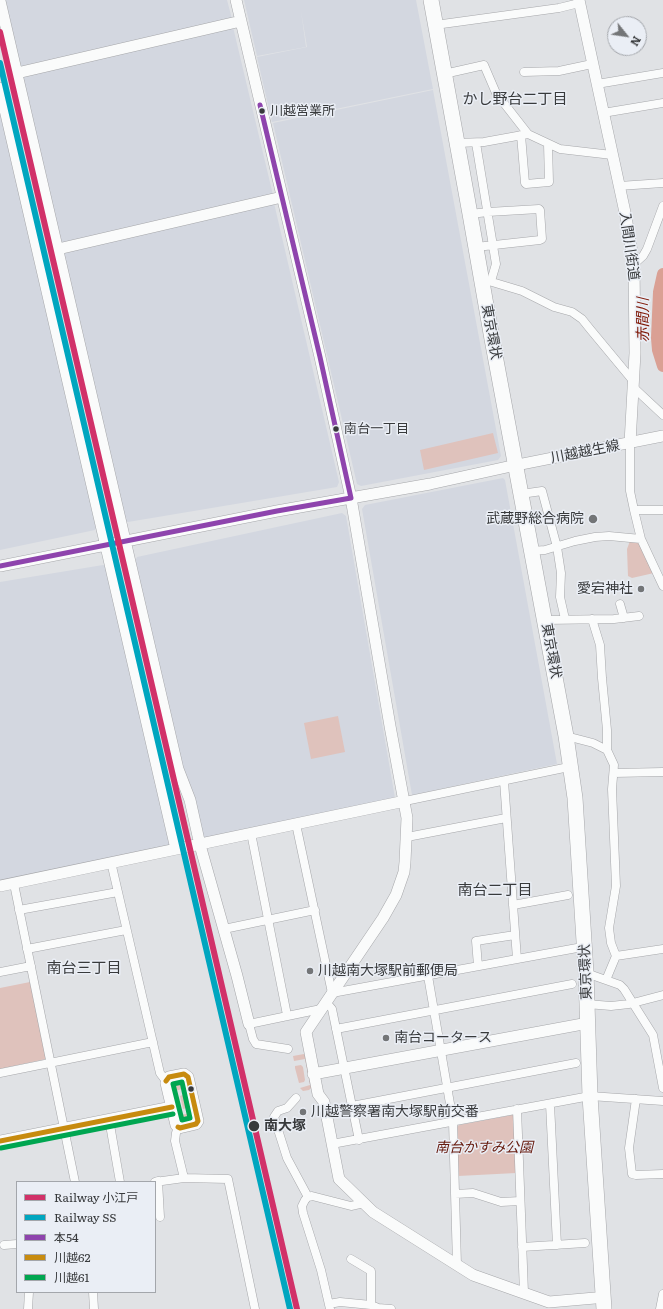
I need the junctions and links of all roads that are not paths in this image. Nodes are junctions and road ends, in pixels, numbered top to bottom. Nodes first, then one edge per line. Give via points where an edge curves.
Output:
1 (236, 0) edge
2 (423, 0) edge
3 (431, 0) edge
4 (0, 1) edge
5 (579, 2) edge
6 (241, 21) junction
7 (435, 25) junction
8 (592, 64) junction
9 (524, 72) dead end
10 (17, 73) junction
11 (663, 73) edge
12 (444, 74) junction
13 (598, 84) junction
14 (0, 88) edge
15 (663, 103) edge
16 (603, 113) junction
17 (525, 134) junction
18 (457, 143) junction
19 (476, 143) junction
20 (548, 144) junction
21 (612, 155) junction
22 (663, 183) edge
23 (619, 186) junction
24 (282, 197) junction
25 (663, 206) edge
26 (488, 212) junction
27 (470, 214) junction
28 (493, 244) junction
29 (476, 247) junction
30 (58, 249) junction
31 (634, 264) junction
32 (486, 280) junction
33 (633, 384) junction
34 (663, 415) edge
35 (663, 436) edge
36 (630, 443) junction
37 (512, 466) junction
38 (521, 494) junction
39 (351, 498) junction
40 (634, 510) junction
41 (663, 510) edge
42 (641, 539) junction
43 (125, 542) junction
44 (105, 546) junction
45 (557, 547) junction
46 (532, 551) junction
47 (0, 566) edge
48 (663, 586) edge
49 (620, 604) dead end
50 (639, 616) dead end
51 (624, 618) junction
52 (565, 619) junction
53 (592, 619) junction
54 (545, 620) junction
55 (566, 736) junction
56 (607, 750) junction
57 (564, 768) junction
58 (614, 772) junction
59 (663, 772) edge
60 (504, 781) junction
61 (405, 801) junction
62 (506, 818) junction
63 (296, 824) junction
64 (251, 833) junction
65 (408, 837) junction
66 (200, 845) junction
67 (176, 849) junction
68 (111, 862) junction
69 (14, 884) junction
70 (0, 886) edge
71 (118, 892) junction
72 (568, 895) dead end
73 (513, 905) junction
74 (19, 910) junction
75 (314, 910) junction
76 (268, 920) junction
77 (224, 929) junction
78 (126, 930) junction
79 (516, 936) junction
80 (577, 948) junction
81 (27, 949) junction
82 (663, 949) edge
83 (616, 956) junction
84 (517, 959) junction
85 (31, 966) junction
86 (478, 966) junction
87 (0, 972) edge
88 (586, 973) junction
89 (428, 976) junction
90 (606, 980) junction
91 (572, 984) dead end
92 (663, 995) edge
93 (327, 1002) junction
94 (587, 1004) junction
95 (633, 1004) junction
96 (434, 1011) junction
97 (287, 1015) junction
98 (584, 1023) junction
99 (249, 1024) junction
100 (336, 1030) junction
101 (152, 1042) junction
102 (288, 1049) dead end
103 (440, 1050) junction
104 (576, 1063) dead end
105 (51, 1064) junction
106 (344, 1068) junction
107 (0, 1073) edge
108 (313, 1074) junction
109 (166, 1081) junction
110 (447, 1087) junction
111 (663, 1088) edge
112 (587, 1097) junction
113 (296, 1098) dead end
114 (636, 1099) junction
115 (663, 1101) edge
116 (550, 1104) junction
117 (352, 1106) junction
118 (172, 1107) junction
119 (517, 1109) junction
120 (109, 1119) junction
121 (453, 1121) junction
122 (178, 1127) junction
123 (64, 1128) junction
124 (359, 1140) junction
125 (0, 1141) edge
126 (332, 1144) junction
127 (663, 1174) edge
128 (184, 1178) junction
129 (75, 1181) edge
130 (120, 1181) edge
131 (156, 1182) edge
132 (455, 1194) junction
133 (308, 1197) junction
134 (520, 1201) junction
135 (364, 1203) junction
136 (160, 1217) dead end
137 (585, 1243) dead end
138 (16, 1244) edge
139 (4, 1245) dead end
140 (557, 1245) junction
141 (522, 1247) junction
142 (351, 1259) dead end
143 (457, 1265) junction
144 (29, 1293) edge
145 (93, 1293) edge
146 (524, 1293) junction
147 (663, 1294) edge
148 (598, 1305) edge
149 (330, 1307) edge
150 (374, 1307) edge
151 (28, 1309) edge
152 (94, 1309) edge
153 (255, 1309) edge
154 (391, 1309) edge
155 (660, 1309) edge

1 - 6 street
2 - 37 highway, 東京環状
3 - 7 highway, 東京環状
4 - 10 street
5 - 7 street via 559,8
5 - 8 street, 入間川街道
6 - 10 street
6 - 24 street
7 - 12 highway, 東京環状
8 - 9 street via 559,71
8 - 13 street, 入間川街道
10 - 30 street
11 - 13 street
12 - 17 street via 484,66 496,93
12 - 18 highway, 東京環状
13 - 16 street, 入間川街道
14 - 44 street
15 - 16 street
16 - 21 street, 入間川街道
17 - 19 street
17 - 20 street
17 - 20 street via 526,184 548,182
18 - 19 street
18 - 27 highway, 東京環状
19 - 26 street
20 - 21 street via 560,149
21 - 23 street, 入間川街道
22 - 23 street
23 - 31 street, 入間川街道
24 - 30 street
24 - 39 street
25 - 31 street via 647,249
26 - 27 street
26 - 28 street
26 - 28 street via 540,210 542,239
27 - 29 highway, 東京環状
28 - 29 street
28 - 32 street via 496,264
29 - 32 highway, 東京環状
30 - 43 street
31 - 33 street, 入間川街道 via 636,323
32 - 33 street via 522,291 554,307 572,312 582,319
32 - 37 highway, 東京環状 via 492,339
33 - 34 street
33 - 36 street, 入間川街道
35 - 36 street, 川越越生線
36 - 37 street, 川越越生線
36 - 40 street, 入間川街道 via 630,491
37 - 38 highway, 東京環状
37 - 39 street, 川越越生線
37 - 57 highway, 東京環状
38 - 45 street via 542,491
38 - 46 highway, 東京環状
39 - 43 street, 川越越生線
39 - 61 street
40 - 41 street
40 - 42 street, 入間川街道
42 - 45 street via 595,537
42 - 48 street, 入間川街道
43 - 44 street, 川越越生線
43 - 66 street via 178,769 188,795
44 - 47 street, 川越越生線
44 - 67 street
45 - 46 street
45 - 52 street via 561,573 560,597
46 - 54 highway, 東京環状
49 - 51 street
50 - 51 street
51 - 53 street
52 - 53 street
52 - 54 street
53 - 56 street via 600,645
54 - 55 highway, 東京環状
55 - 56 street via 593,743
55 - 88 highway, 東京環状 via 576,798
56 - 58 street via 614,765
57 - 60 street
57 - 80 highway, 東京環状
58 - 59 street
58 - 83 street via 612,789 616,886 609,928
60 - 61 street
60 - 62 street
61 - 63 street
61 - 65 street
62 - 65 street
62 - 73 street
63 - 64 street
63 - 75 street
64 - 66 street
64 - 76 street
65 - 93 street via 404,872 396,895
66 - 67 street
66 - 77 street
67 - 68 street
68 - 69 street
68 - 71 street
69 - 70 street
69 - 74 street
71 - 74 street
71 - 78 street
72 - 73 street
73 - 79 street
74 - 81 street
75 - 76 street
75 - 93 street
76 - 77 street
76 - 97 street
77 - 99 street
78 - 81 street
78 - 101 street
79 - 84 street
79 - 86 street via 476,941
80 - 84 street
80 - 98 highway, 東京環状
81 - 85 street
82 - 83 street
83 - 90 street
84 - 86 street
85 - 87 street
85 - 105 street
86 - 89 street
88 - 90 street
88 - 94 highway, 東京環状
89 - 93 street
89 - 96 street
90 - 95 street via 620,985
91 - 96 street
92 - 95 street
93 - 97 street
93 - 100 street via 332,1009
93 - 108 street via 306,1030
94 - 95 street
94 - 98 highway, 東京環状
95 - 111 street via 653,1036
96 - 100 street
96 - 103 street
97 - 99 street
98 - 103 street
98 - 112 highway, 東京環状
99 - 102 street via 256,1044
100 - 106 street
101 - 105 street
101 - 109 street via 160,1073
103 - 106 street
103 - 110 street
104 - 110 street
105 - 107 street
105 - 123 street
106 - 108 street
106 - 117 street
108 - 126 street via 318,1094 324,1102
109 - 118 street
109 - 122 street via 169,1077 184,1074 188,1077 198,1121 196,1124
110 - 117 street
110 - 121 street
112 - 114 street
112 - 116 street
112 - 148 highway, 東京環状
113 - 133 street via 274,1117 287,1158
114 - 115 street
114 - 127 street via 629,1148 632,1174
116 - 119 street
116 - 140 street
117 - 124 street
118 - 120 street
118 - 122 street
119 - 121 street
119 - 134 street
120 - 123 street
120 - 130 street
121 - 124 street
121 - 132 street
122 - 128 street via 175,1141
123 - 125 street
123 - 129 street
124 - 126 street
126 - 135 street via 340,1181
128 - 131 street
128 - 153 street via 228,1179
131 - 136 street
132 - 134 street via 473,1193 501,1202
132 - 143 street
133 - 135 street via 351,1206
133 - 149 street via 302,1206 302,1213
134 - 141 street
135 - 143 street via 380,1217
137 - 140 street
138 - 139 street
140 - 141 street
141 - 146 street
142 - 150 street via 371,1271
143 - 146 street via 477,1277
144 - 151 street
145 - 152 street
146 - 148 street via 549,1302
147 - 155 street
149 - 150 street via 340,1302
150 - 154 street

